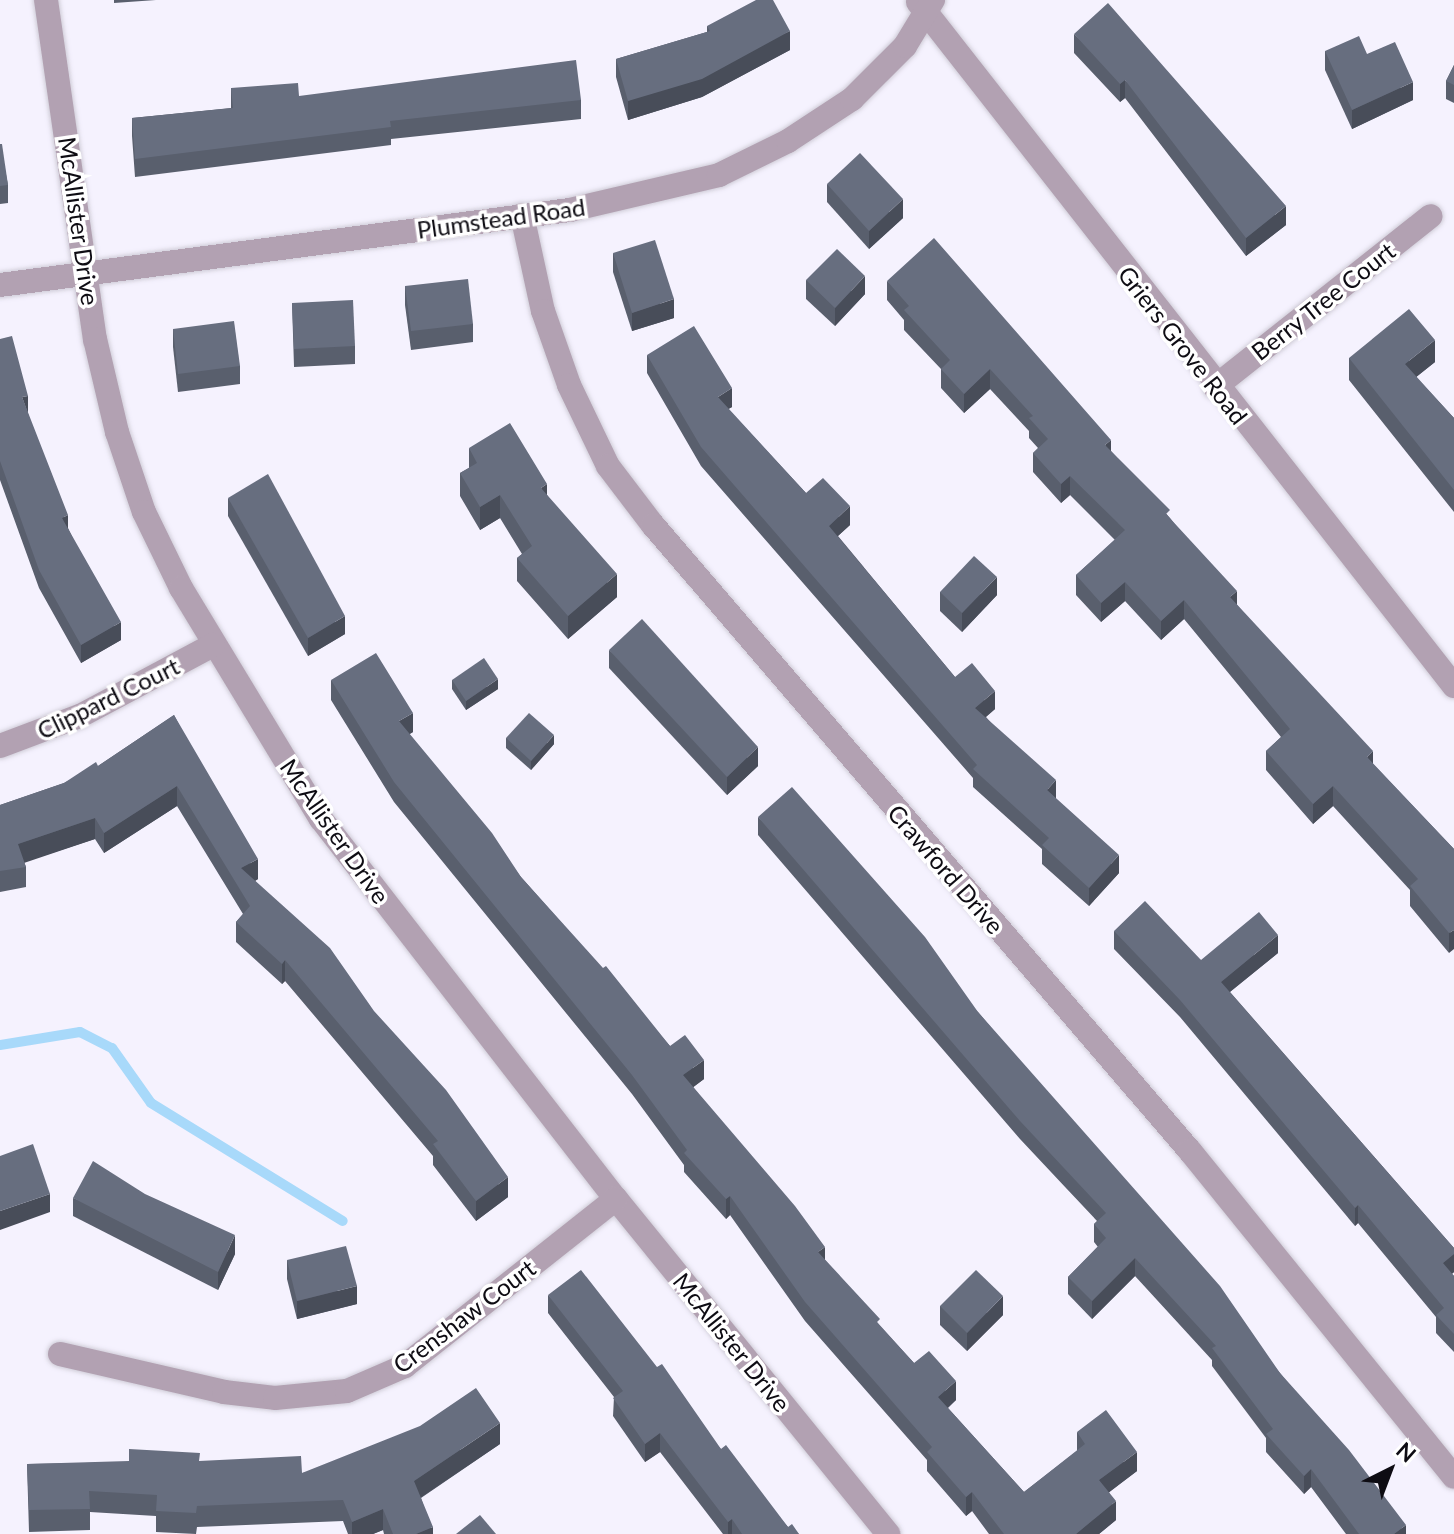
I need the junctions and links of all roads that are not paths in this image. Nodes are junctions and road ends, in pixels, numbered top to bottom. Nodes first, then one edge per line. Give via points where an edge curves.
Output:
1 (46, 0) edge
2 (925, 5) edge
3 (522, 215) junction
4 (1431, 216) dead end
5 (86, 274) junction
6 (0, 285) edge
7 (1215, 387) junction
8 (213, 645) junction
9 (1454, 686) edge
10 (0, 746) edge
11 (616, 1199) junction
12 (60, 1354) dead end
13 (1454, 1477) edge
14 (888, 1534) edge

1 - 5 street, McAllister Drive
2 - 3 street, Plumstead Road via 871,83 788,141 719,175 655,193
2 - 7 street, Griers Grove Road
3 - 5 street, Plumstead Road
3 - 13 street, Crawford Drive via 543,311 569,385 608,466 673,549 1190,1151
4 - 7 street, Berry Tree Court
5 - 6 street, Plumstead Road
5 - 8 street, McAllister Drive via 117,432 144,512
7 - 9 street, Griers Grove Road
8 - 10 street, Clippard Court via 80,716
8 - 11 street, McAllister Drive via 321,819
11 - 12 street, Crenshaw Court via 405,1366 347,1391 275,1398 224,1392
11 - 14 street, McAllister Drive

